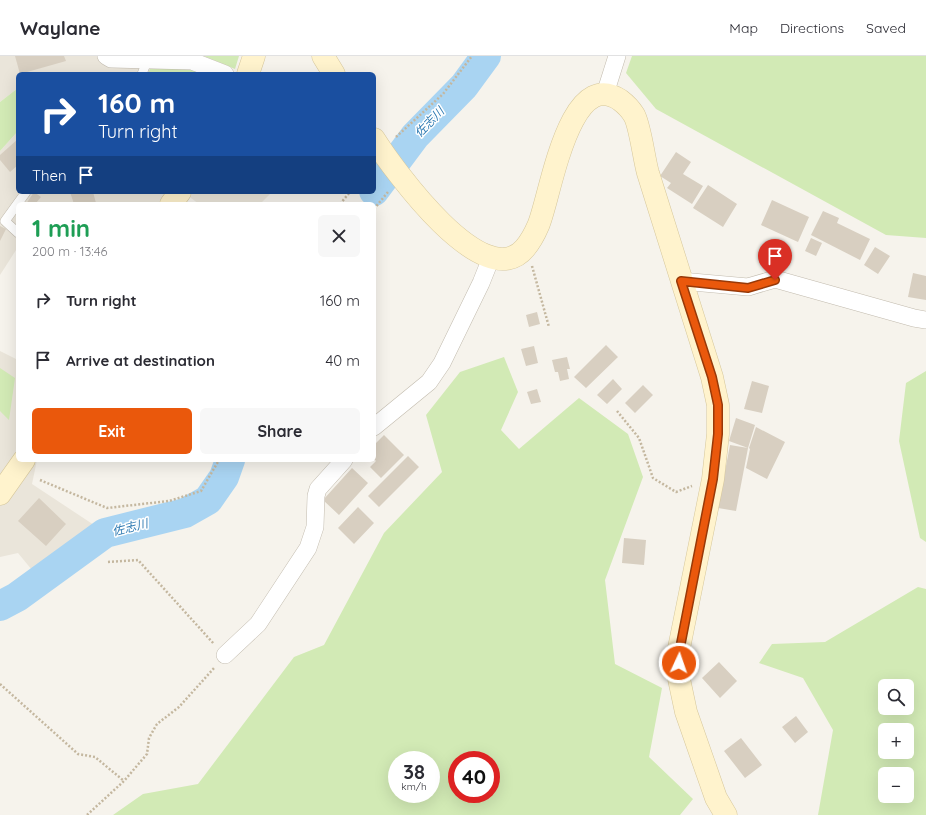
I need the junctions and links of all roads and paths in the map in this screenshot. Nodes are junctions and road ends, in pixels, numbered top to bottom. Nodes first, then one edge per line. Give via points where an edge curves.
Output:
1 (106, 56) edge
2 (254, 56) edge
3 (323, 56) edge
4 (472, 56) edge
5 (617, 56) edge
6 (144, 67) edge
7 (220, 72) edge
8 (249, 72) edge
9 (333, 72) edge
10 (605, 94) junction
11 (378, 145) edge
12 (348, 194) edge
13 (342, 202) edge
14 (16, 206) edge
15 (16, 231) edge
16 (525, 249) junction
17 (491, 258) junction
18 (681, 281) junction
19 (926, 320) edge
20 (549, 327) dead end
21 (617, 411) dead end
22 (376, 425) edge
23 (23, 462) edge
24 (218, 462) edge
25 (342, 462) edge
26 (713, 479) junction
27 (40, 480) dead end
28 (0, 494) edge
29 (108, 562) dead end
30 (225, 655) junction
31 (0, 684) edge
32 (124, 781) junction
33 (88, 815) edge
34 (726, 815) edge

1 - 6 street via 112,59 139,59
2 - 8 street
3 - 9 street
4 - 11 path via 442,94
5 - 10 street
6 - 7 street via 192,61
10 - 16 street via 594,96 581,106 569,125 538,226
10 - 18 street via 620,100 634,116 646,168
11 - 17 street via 445,228 468,247
12 - 13 path
14 - 15 lane via 5,221
16 - 17 street via 509,258
16 - 20 path via 532,264
17 - 22 street via 442,363 430,382
18 - 19 street via 748,288 775,280
18 - 26 street via 712,377 718,405
21 - 26 path via 640,438 653,478 676,492
23 - 28 street
24 - 27 path via 201,491 168,501 107,508
25 - 30 street via 318,489 315,527 308,548 258,624
26 - 34 street via 680,648 679,679 686,712 716,798
29 - 30 path via 138,560
30 - 32 path via 179,707 157,724 149,738 147,754
31 - 32 path via 78,754 95,757
32 - 33 path

